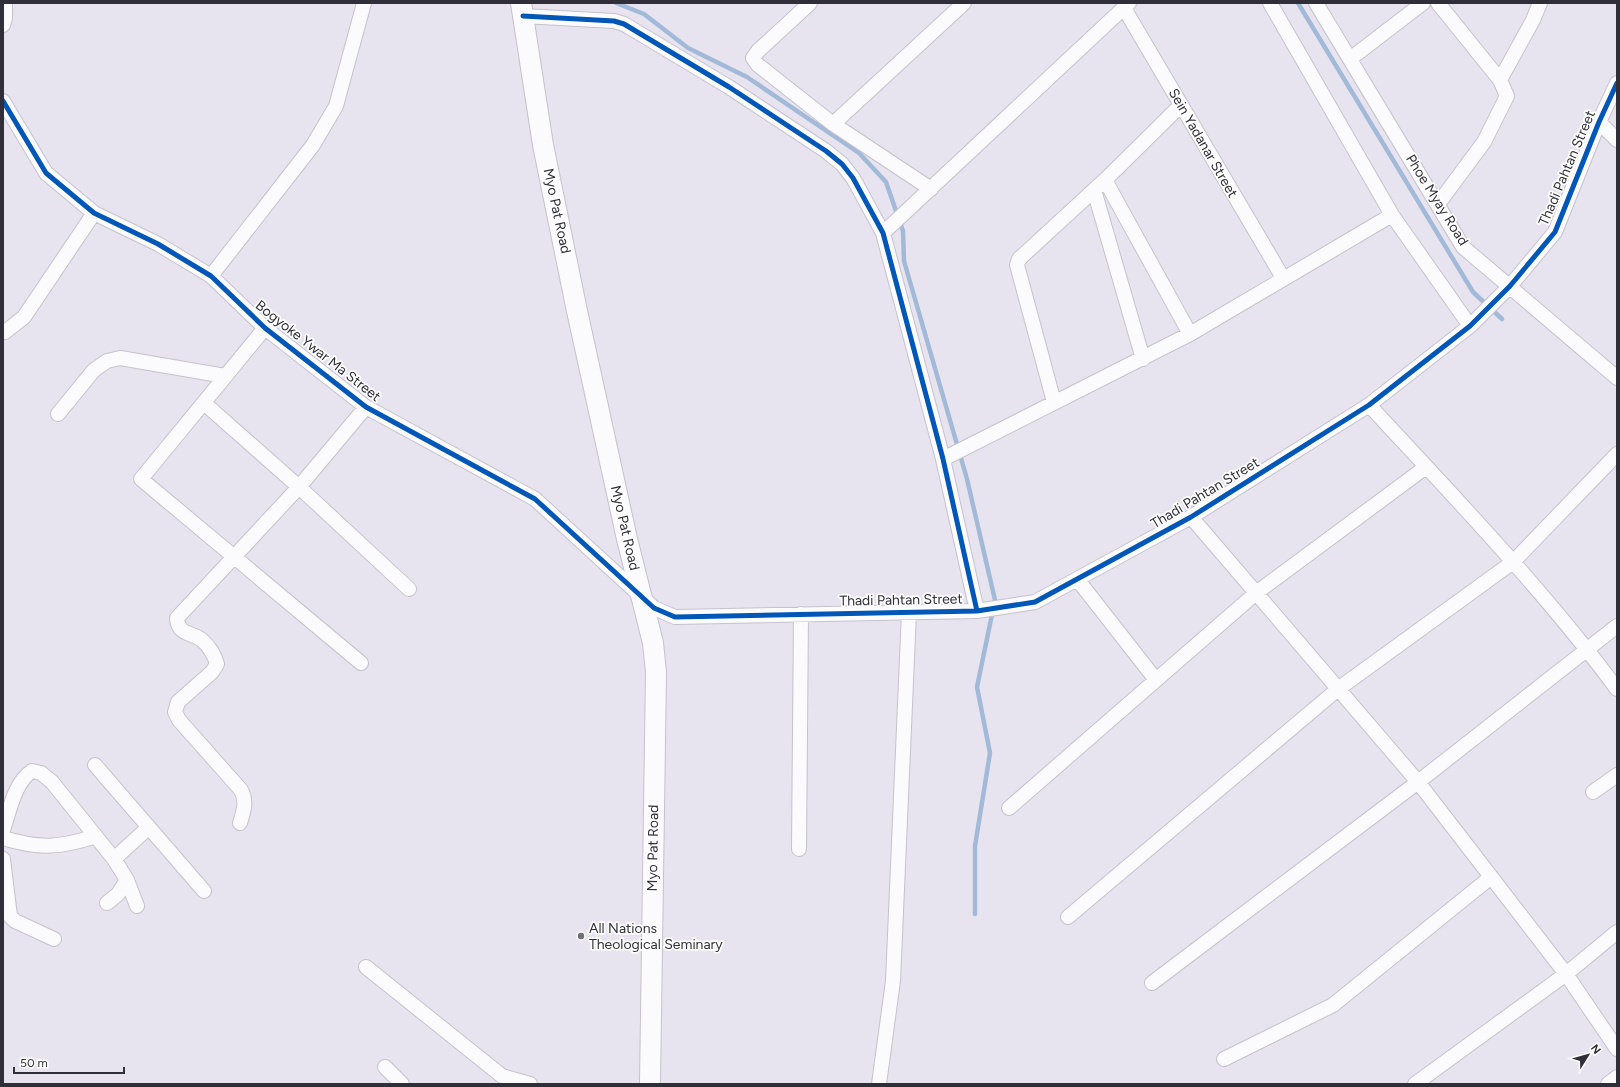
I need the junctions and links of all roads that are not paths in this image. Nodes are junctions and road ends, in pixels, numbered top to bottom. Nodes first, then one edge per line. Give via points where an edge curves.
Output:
1 (5, 3) edge
2 (364, 3) edge
3 (810, 3) edge
4 (964, 3) edge
5 (1270, 3) edge
6 (1316, 3) edge
7 (1423, 3) edge
8 (1438, 3) edge
9 (1540, 3) edge
10 (1127, 6) edge
11 (522, 9) edge
12 (3, 25) edge
13 (1350, 59) junction
14 (1500, 80) junction
15 (1617, 83) edge
16 (1181, 105) junction
17 (5, 108) edge
18 (1600, 122) junction
19 (834, 124) junction
20 (1617, 140) edge
21 (1105, 180) junction
22 (931, 189) junction
23 (1094, 190) junction
24 (1438, 204) junction
25 (94, 213) junction
26 (1392, 214) junction
27 (883, 233) junction
28 (212, 276) junction
29 (1283, 278) junction
30 (1510, 286) junction
31 (1470, 326) junction
32 (264, 328) junction
33 (4, 333) edge
34 (1190, 334) junction
35 (1143, 359) junction
36 (1615, 371) edge
37 (225, 376) junction
38 (1054, 402) junction
39 (204, 403) junction
40 (1369, 405) junction
41 (366, 407) junction
42 (58, 414) dead end
43 (1617, 454) edge
44 (943, 459) junction
45 (1426, 467) junction
46 (299, 487) junction
47 (1191, 517) junction
48 (234, 558) junction
49 (1513, 562) junction
50 (1077, 579) junction
51 (409, 590) dead end
52 (1256, 593) junction
53 (642, 596) junction
54 (977, 611) junction
55 (909, 612) junction
56 (801, 614) junction
57 (1617, 626) edge
58 (1588, 650) junction
59 (361, 663) dead end
60 (1156, 680) junction
61 (1338, 689) junction
62 (1617, 689) edge
63 (95, 765) dead end
64 (1617, 775) edge
65 (1418, 782) junction
66 (1593, 792) dead end
67 (1009, 808) dead end
68 (240, 823) dead end
69 (149, 828) junction
70 (3, 830) edge
71 (96, 836) junction
72 (3, 838) edge
73 (799, 849) dead end
74 (3, 859) edge
75 (114, 859) junction
76 (1491, 877) junction
77 (127, 880) junction
78 (204, 891) dead end
79 (107, 903) dead end
80 (138, 906) dead end
81 (1068, 917) dead end
82 (1617, 932) edge
83 (54, 939) dead end
84 (366, 967) dead end
85 (1566, 974) junction
86 (1152, 983) dead end
87 (1617, 1049) edge
88 (1224, 1059) dead end
89 (385, 1067) dead end
90 (1617, 1077) edge
91 (402, 1084) edge
92 (530, 1084) edge
93 (650, 1084) edge
94 (879, 1084) edge
95 (1415, 1084) edge
96 (1608, 1084) edge

1 - 12 street
2 - 28 street via 336,106 313,145
3 - 19 street via 753,58 758,65
4 - 19 street
5 - 26 street
6 - 13 street, Phoe Myay Road
7 - 13 street
8 - 14 street
9 - 14 street
10 - 16 street, Sein Yadanar Street
10 - 22 street
11 - 27 street via 624,24 729,87 842,164 853,178
11 - 53 main road, Myo Pat Road via 543,145 627,539
13 - 24 street, Phoe Myay Road
14 - 24 street via 1507,96 1484,142
15 - 18 street, Thadi Pahtan Street
16 - 21 street
16 - 29 street, Sein Yadanar Street
17 - 25 street, Bogyoke Ywar Ma Street via 46,173
18 - 20 street
18 - 30 street, Thadi Pahtan Street via 1555,232
19 - 22 street
21 - 23 street
21 - 34 street
22 - 27 street
23 - 35 street
23 - 38 street via 1026,252 1018,264
24 - 30 street, Phoe Myay Road via 1463,247
25 - 28 street, Bogyoke Ywar Ma Street via 158,244
25 - 33 street via 24,317
26 - 29 street
26 - 31 street
27 - 44 street
28 - 32 street, Bogyoke Ywar Ma Street
29 - 34 street
30 - 31 street, Thadi Pahtan Street
30 - 36 street, Phoe Myay Road
31 - 40 street, Thadi Pahtan Street
32 - 37 street
32 - 41 street, Bogyoke Ywar Ma Street
34 - 35 street
35 - 38 street
37 - 39 street
37 - 42 street via 120,358 107,361 94,370
38 - 44 street
39 - 46 street
39 - 48 street via 141,479
40 - 45 street
40 - 47 street, Thadi Pahtan Street
41 - 46 street
41 - 53 street, Bogyoke Ywar Ma Street via 535,499
43 - 49 street
44 - 54 street
45 - 49 street
45 - 52 street
46 - 48 street
46 - 51 street
47 - 50 street, Thadi Pahtan Street
47 - 52 street
48 - 59 street
48 - 68 street via 178,618 181,630 202,640 215,656 217,664 212,672 178,702 175,712 179,720 241,790 245,805
49 - 58 street
49 - 61 street
50 - 54 street, Thadi Pahtan Street via 1035,602
50 - 60 street
52 - 60 street
52 - 61 street
53 - 56 street, Thadi Pahtan Street via 654,608 675,617
53 - 93 main road, Myo Pat Road via 653,643 656,672
54 - 55 street, Thadi Pahtan Street
55 - 56 street, Thadi Pahtan Street
55 - 94 street via 892,981
56 - 73 street
57 - 58 street
58 - 62 street
58 - 65 street
60 - 67 street
61 - 65 street
61 - 81 street
63 - 69 street
64 - 66 street
65 - 76 street
65 - 86 street
69 - 75 street
69 - 78 street
70 - 71 street via 18,788 26,775 32,771 41,773 52,782
71 - 72 street via 49,847
71 - 75 street
74 - 83 street via 10,916 15,921
75 - 77 street
76 - 85 street
76 - 88 street via 1332,1005
77 - 79 street via 118,894
77 - 80 street
82 - 85 street
84 - 92 street via 502,1076
85 - 87 street
85 - 95 street
89 - 91 street
90 - 96 street

